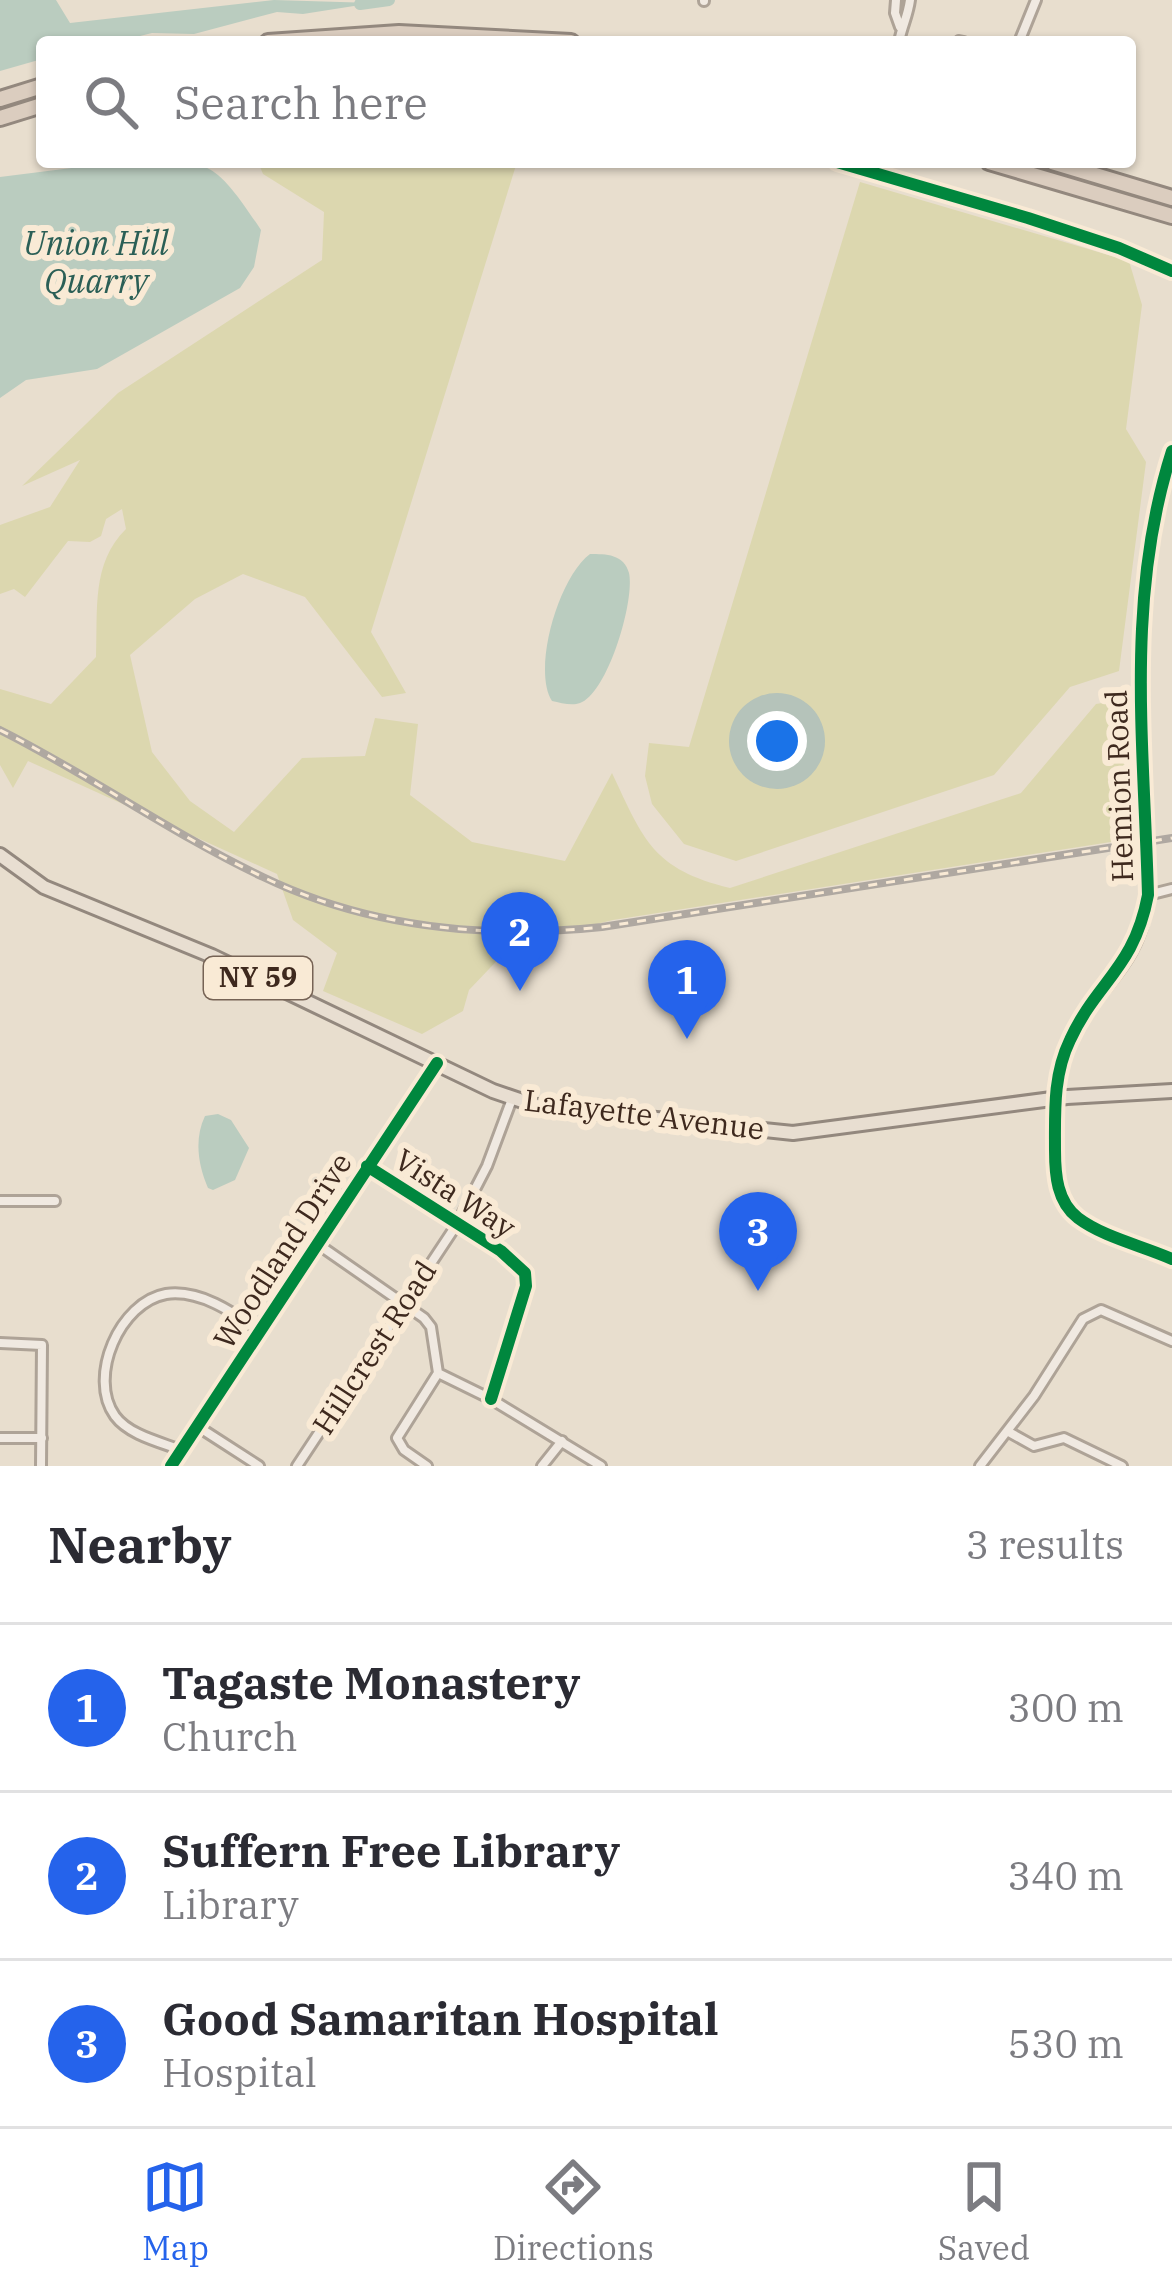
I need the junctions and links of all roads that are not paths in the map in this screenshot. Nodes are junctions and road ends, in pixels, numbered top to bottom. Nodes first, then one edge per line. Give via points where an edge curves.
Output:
1 (896, 0) edge
2 (910, 0) edge
3 (1036, 0) edge
4 (901, 28) junction
5 (368, 36) edge
6 (469, 36) edge
7 (899, 36) edge
8 (1021, 36) edge
9 (36, 88) edge
10 (0, 99) edge
11 (36, 107) edge
12 (0, 118) edge
13 (857, 168) edge
14 (1009, 168) edge
15 (1072, 168) edge
16 (1172, 198) edge
17 (1172, 216) edge
18 (1172, 271) edge
19 (1172, 451) edge
20 (0, 855) edge
21 (1172, 892) edge
22 (1148, 895) junction
23 (437, 1063) junction
24 (1172, 1091) edge
25 (512, 1099) junction
26 (1055, 1099) junction
27 (367, 1166) junction
28 (0, 1201) edge
29 (55, 1201) dead end
30 (457, 1224) junction
31 (319, 1245) junction
32 (1172, 1258) edge
33 (404, 1304) junction
34 (260, 1331) junction
35 (1172, 1341) edge
36 (0, 1343) edge
37 (438, 1373) junction
38 (491, 1399) junction
39 (197, 1426) junction
40 (1007, 1430) junction
41 (0, 1438) edge
42 (42, 1438) junction
43 (562, 1441) junction
44 (182, 1450) junction
45 (424, 1465) edge
46 (41, 1466) edge
47 (171, 1466) edge
48 (259, 1466) edge
49 (297, 1466) edge
50 (542, 1466) edge
51 (601, 1466) edge
52 (980, 1466) edge
53 (1122, 1466) edge

1 - 4 street
2 - 4 street
3 - 8 street
4 - 7 street
5 - 6 highway
9 - 10 highway
11 - 12 highway
13 - 18 street via 1051,225
14 - 17 highway
15 - 16 highway
19 - 22 street, Hemion Road, bridge via 1141,600
20 - 23 main road, Lafayette Avenue / NY 59 via 44,887
21 - 22 street
22 - 26 street, Hemion Road via 1132,950 1071,1036
23 - 25 main road, Lafayette Avenue / NY 59
23 - 27 street, Woodland Drive
24 - 26 main road, NY 59
25 - 26 main road, Lafayette Avenue / NY 59 via 793,1133
25 - 30 street, Hillcrest Road
26 - 32 street, Hemion Road via 1055,1168 1065,1204 1080,1220
27 - 30 street, Vista Way
27 - 31 street, Woodland Drive
28 - 29 street
30 - 33 street, Hillcrest Road
30 - 38 street, Vista Way via 525,1273
31 - 33 street
31 - 34 street, Woodland Drive
33 - 37 street via 431,1328
33 - 49 street, Hillcrest Road
34 - 39 street, Woodland Drive
34 - 44 street via 222,1306 183,1294 151,1300 122,1324 108,1361 110,1406 132,1430
35 - 40 street via 1092,1312
36 - 42 street via 42,1345
37 - 38 street
37 - 45 street via 397,1438
38 - 43 street
39 - 44 street, Woodland Drive
39 - 48 street
40 - 52 street
40 - 53 street via 1034,1446 1064,1438
41 - 42 street
42 - 46 street
43 - 50 street
43 - 51 street
44 - 47 street, Woodland Drive

